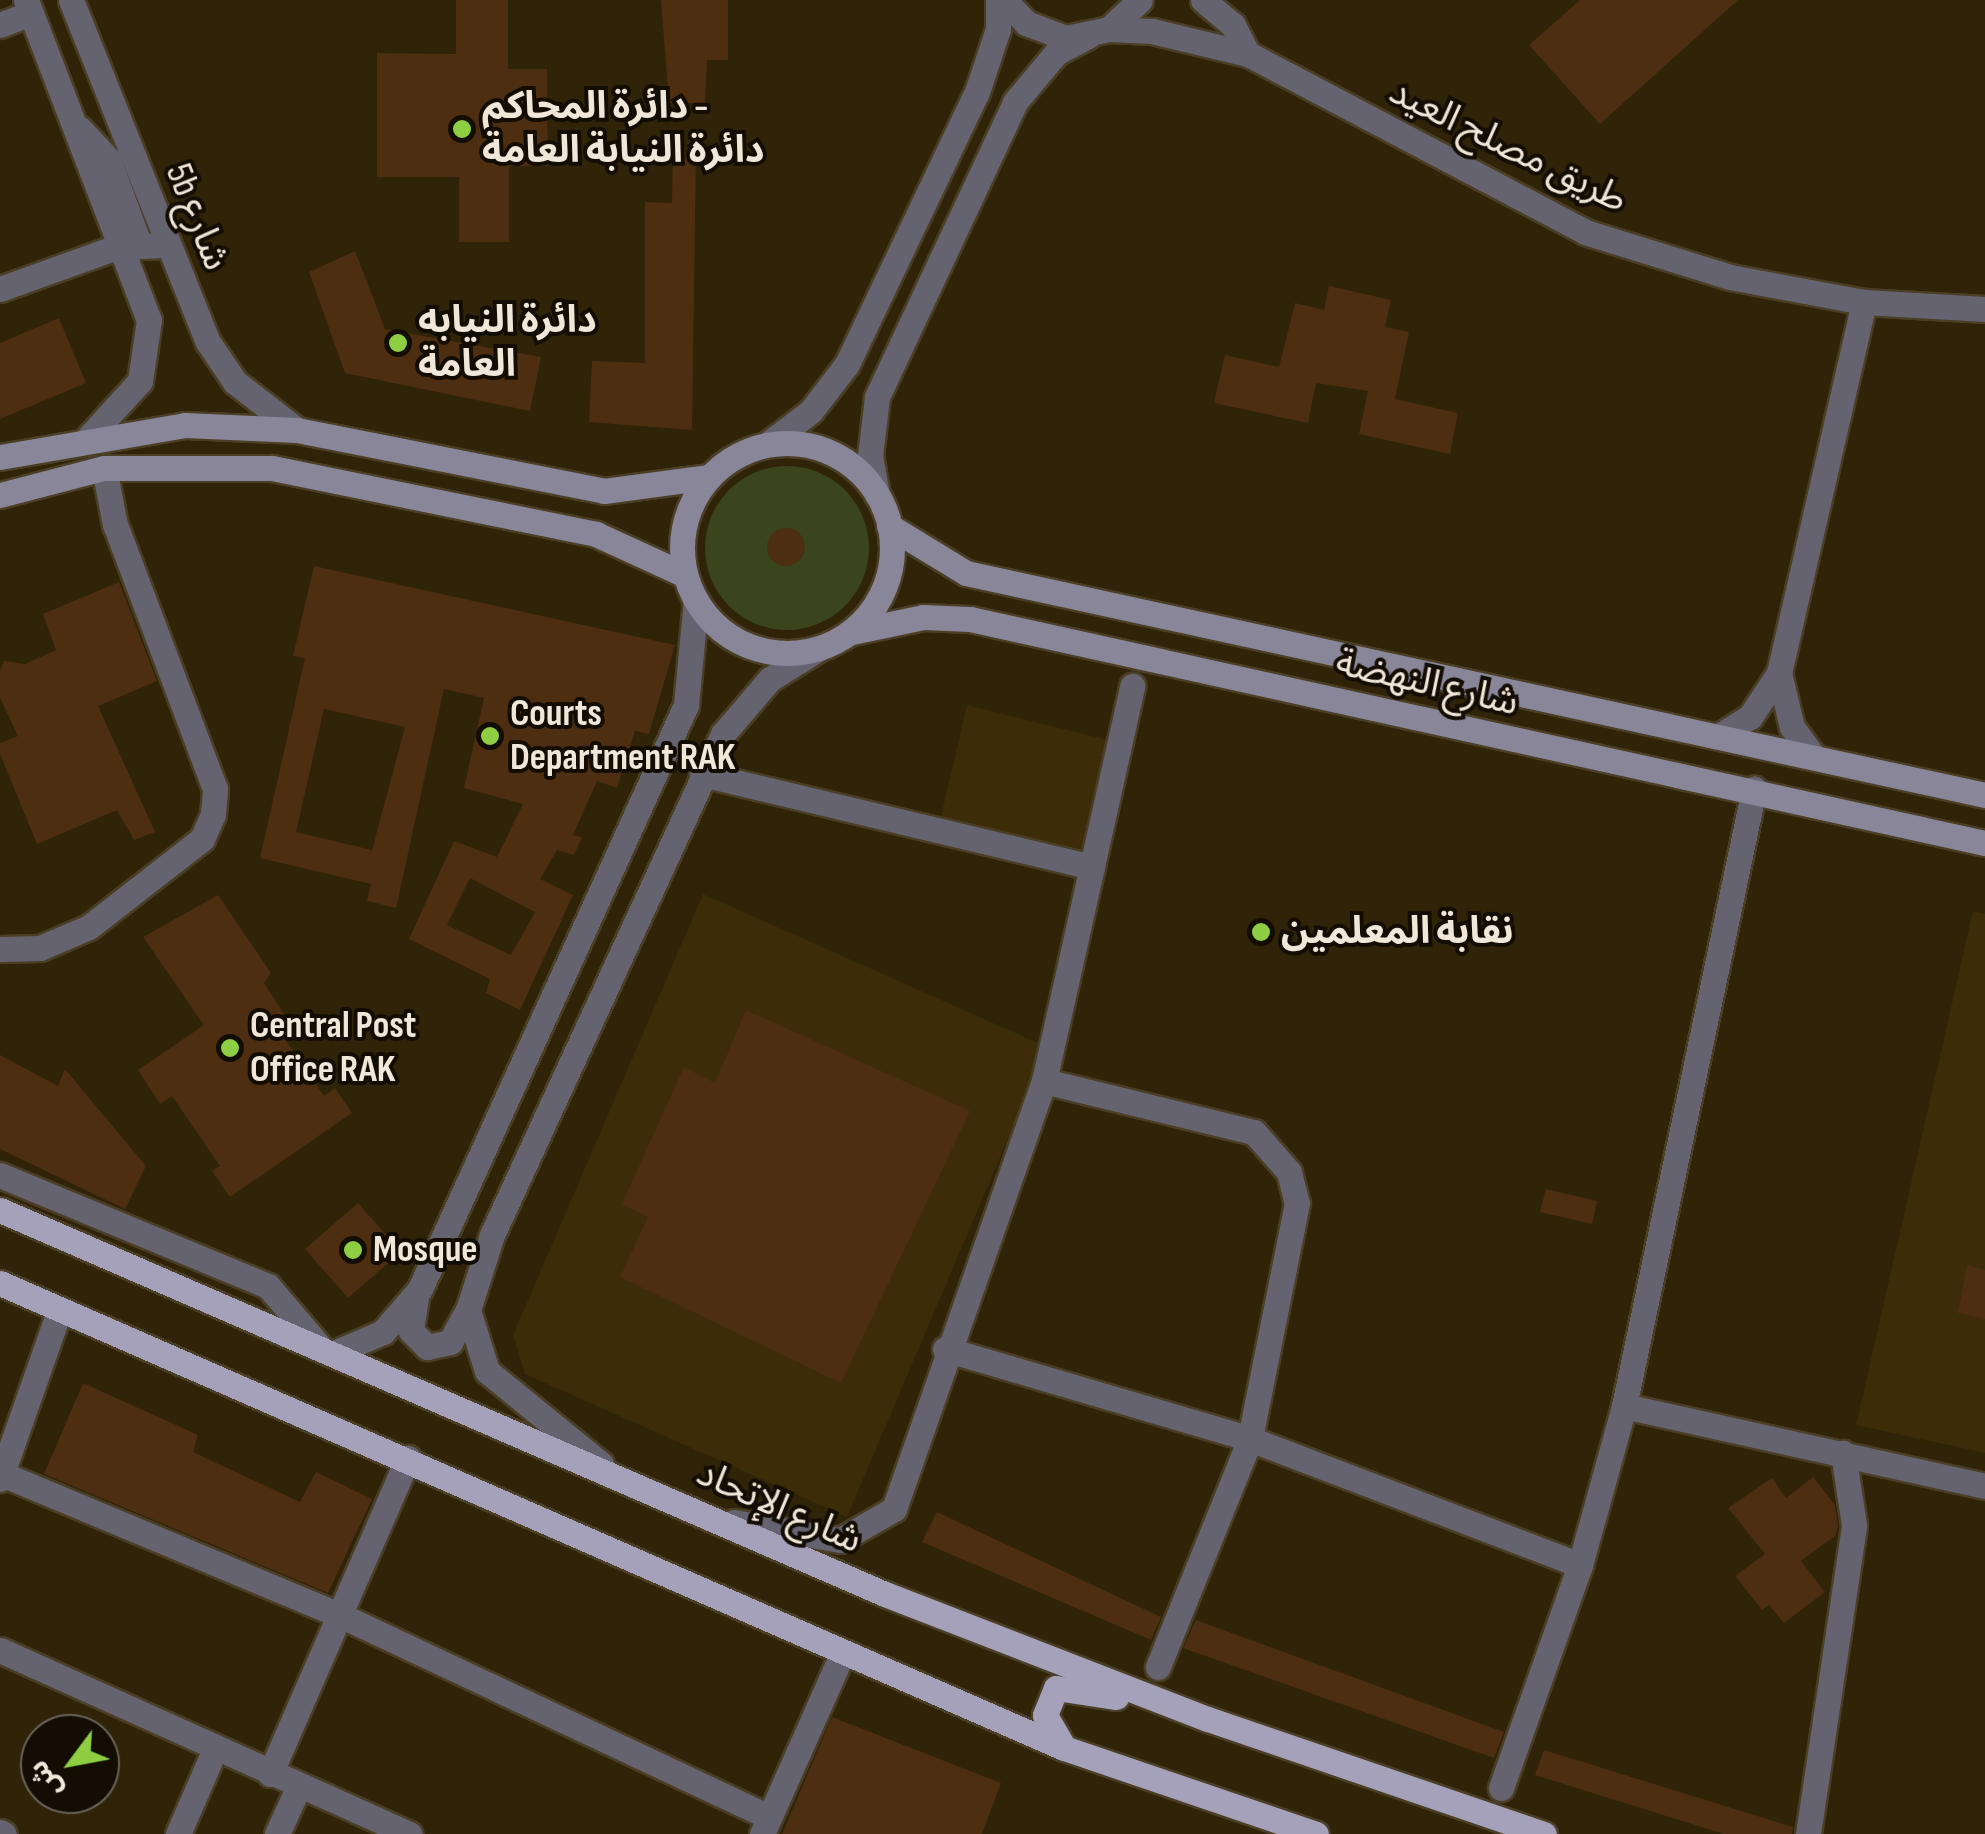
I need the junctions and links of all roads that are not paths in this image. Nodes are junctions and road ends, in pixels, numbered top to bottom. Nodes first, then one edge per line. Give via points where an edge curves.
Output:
1 (71, 0) edge
2 (1001, 0) edge
3 (1140, 0) edge
4 (1203, 0) edge
5 (28, 6) edge
6 (0, 25) edge
7 (1099, 33) junction
8 (1248, 54) junction
9 (75, 127) junction
10 (122, 244) junction
11 (167, 245) junction
12 (0, 289) edge
13 (1864, 302) junction
14 (1985, 309) edge
15 (297, 430) junction
16 (88, 438) junction
17 (768, 444) junction
18 (0, 457) edge
19 (104, 468) junction
20 (709, 477) junction
21 (878, 495) junction
22 (0, 496) edge
23 (890, 526) junction
24 (686, 575) junction
25 (696, 600) junction
26 (852, 632) junction
27 (818, 649) junction
28 (1779, 673) junction
29 (1132, 686) dead end
30 (1719, 736) junction
31 (1814, 757) junction
32 (702, 774) junction
33 (1754, 790) junction
34 (1985, 794) edge
35 (1985, 843) edge
36 (1092, 867) junction
37 (0, 949) edge
38 (1044, 1080) junction
39 (0, 1176) edge
40 (0, 1210) edge
41 (0, 1283) edge
42 (420, 1289) junction
43 (60, 1310) junction
44 (468, 1310) junction
45 (327, 1349) junction
46 (945, 1349) junction
47 (1624, 1406) junction
48 (1250, 1439) junction
49 (1843, 1453) junction
50 (408, 1458) junction
51 (1, 1476) edge
52 (617, 1476) junction
53 (1985, 1486) edge
54 (710, 1518) junction
55 (1580, 1565) junction
56 (342, 1616) junction
57 (0, 1650) edge
58 (843, 1652) junction
59 (1158, 1667) dead end
60 (1208, 1719) junction
61 (1064, 1748) junction
62 (215, 1749) junction
63 (270, 1774) junction
64 (299, 1786) junction
65 (1500, 1788) dead end
66 (766, 1826) edge
67 (178, 1834) edge
68 (277, 1834) edge
69 (410, 1834) edge
70 (1316, 1834) edge
71 (1544, 1834) edge
72 (1808, 1834) edge

1 - 11 street, 5b شارع
2 - 7 street, طريق مصلح العيد via 1045,33
2 - 17 street via 977,92 855,349 831,390
3 - 7 street
4 - 8 street, طريق مصلح العيد via 1233,25
5 - 6 street
5 - 9 street
7 - 8 street, طريق مصلح العيد
7 - 21 street via 1056,53 1015,102 877,397 870,456
8 - 13 street, طريق مصلح العيد via 1584,232 1730,277
9 - 10 street
9 - 11 street via 108,158 140,246
10 - 12 street
10 - 16 street via 145,304 149,351 132,394
11 - 15 street, 5b شارع via 216,357 247,394
13 - 14 street, طريق مصلح العيد
13 - 28 street
15 - 16 main road via 185,425
15 - 20 main road via 604,490
16 - 18 main road
17 - 20 main road
17 - 21 main road via 831,453
19 - 22 main road
19 - 24 main road via 272,468 596,534
19 - 37 street via 114,525 215,789 213,814 202,839 89,927 40,948
20 - 24 main road via 684,523
21 - 23 main road
23 - 26 main road via 886,584
23 - 30 main road, شارع النهضة via 966,573
24 - 25 main road
25 - 27 main road via 748,646 783,654
25 - 42 street via 686,705
26 - 27 main road
26 - 33 main road, شارع النهضة via 923,617 970,619
27 - 32 street via 748,698
28 - 30 street via 1750,717
28 - 31 street via 1792,727
29 - 36 street
30 - 31 main road, شارع النهضة
31 - 34 main road, شارع النهضة
32 - 36 street
32 - 44 street via 492,1235
33 - 35 main road, شارع النهضة
33 - 47 street
36 - 38 street
38 - 46 street
38 - 48 street via 1254,1132 1289,1172 1295,1239
39 - 45 street via 268,1286
40 - 45 main road, شارع الإتحاد
41 - 43 main road
42 - 44 street via 410,1321 427,1347 450,1342
42 - 45 street via 383,1332
43 - 50 main road
43 - 51 street
44 - 52 street via 488,1371
45 - 52 main road, شارع الإتحاد
46 - 48 street
46 - 54 street via 894,1509 840,1540
47 - 49 street
47 - 55 street
48 - 55 street
48 - 59 street
49 - 53 street
49 - 72 street via 1854,1525
50 - 56 street
50 - 58 main road
51 - 56 street
52 - 54 main road, شارع الإتحاد
54 - 60 main road, شارع الإتحاد
55 - 65 street
56 - 63 street
56 - 66 street
57 - 62 street
58 - 61 main road
58 - 66 street
60 - 61 main road via 1056,1688 1045,1715
60 - 71 main road, شارع الإتحاد
61 - 70 main road
62 - 63 street
62 - 67 street
63 - 64 street
64 - 68 street
64 - 69 street

